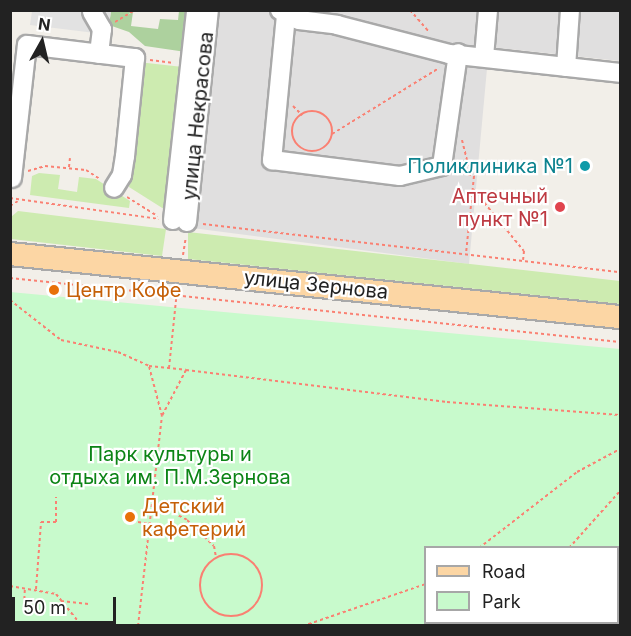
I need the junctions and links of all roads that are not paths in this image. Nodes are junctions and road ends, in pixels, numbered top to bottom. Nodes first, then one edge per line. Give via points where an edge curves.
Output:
1 (196, 10) edge
2 (209, 10) edge
3 (488, 10) edge
4 (570, 10) edge
5 (92, 12) dead end
6 (283, 13) edge
7 (338, 18) edge
8 (99, 54) junction
9 (484, 57) junction
10 (458, 58) junction
11 (566, 67) junction
12 (621, 73) edge
13 (12, 178) dead end
14 (114, 188) road end
15 (10, 254) edge
16 (621, 317) edge

1 - 2 street, улица Некрасова via 180,221
3 - 9 street
4 - 11 street
5 - 8 street via 102,29
6 - 7 street
6 - 10 street via 272,160 400,176 442,166
7 - 10 street
8 - 13 street via 27,45
8 - 14 street via 135,58 124,166
9 - 10 street
9 - 11 street
11 - 12 street
15 - 16 main road, улица Зернова

